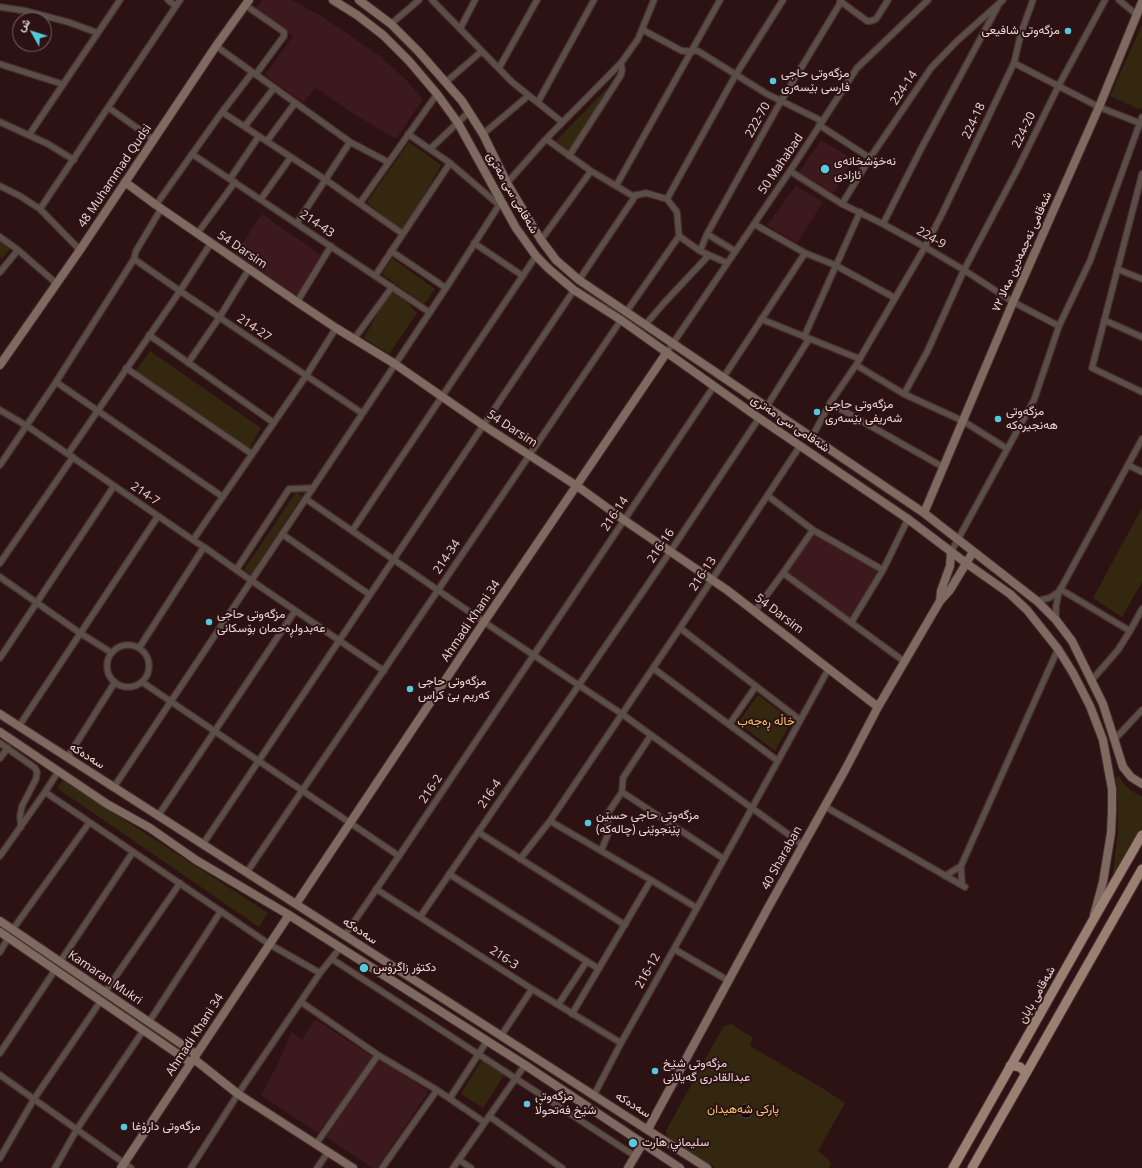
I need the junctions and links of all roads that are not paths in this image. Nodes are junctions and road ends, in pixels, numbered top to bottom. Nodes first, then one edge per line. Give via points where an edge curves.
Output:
1 (120, 0) edge
2 (168, 0) edge
3 (333, 0) edge
4 (419, 0) edge
5 (432, 0) edge
6 (475, 0) edge
7 (537, 0) edge
8 (594, 0) edge
9 (654, 0) edge
10 (720, 0) edge
11 (783, 0) edge
12 (888, 0) edge
13 (928, 0) edge
14 (1032, 0) edge
15 (1105, 0) edge
16 (1119, 0) edge
17 (362, 1) edge
18 (840, 1) edge
19 (1002, 1) edge
20 (1142, 2) edge
21 (178, 3) edge
22 (247, 3) edge
23 (0, 7) edge
24 (1136, 14) junction
25 (391, 24) junction
26 (460, 29) junction
27 (643, 30) junction
28 (98, 33) junction
29 (216, 46) junction
30 (691, 51) junction
31 (482, 52) junction
32 (621, 63) junction
33 (1014, 63) junction
34 (0, 64) edge
35 (498, 68) junction
36 (254, 74) junction
37 (735, 76) junction
38 (446, 82) junction
39 (62, 84) junction
40 (1059, 85) junction
41 (274, 88) junction
42 (437, 94) junction
43 (528, 96) junction
44 (781, 101) junction
45 (538, 102) junction
46 (295, 103) junction
47 (1099, 107) junction
48 (108, 108) junction
49 (222, 112) junction
50 (469, 112) junction
51 (0, 122) edge
52 (562, 122) junction
53 (1141, 122) edge
54 (458, 123) junction
55 (821, 123) junction
56 (245, 126) junction
57 (408, 134) junction
58 (482, 134) junction
59 (29, 135) junction
60 (260, 136) junction
61 (546, 139) junction
62 (154, 140) junction
63 (267, 141) junction
64 (350, 142) junction
65 (430, 149) junction
66 (192, 154) junction
67 (570, 156) junction
68 (291, 158) junction
69 (870, 158) junction
70 (74, 160) junction
71 (388, 162) junction
72 (450, 163) junction
73 (591, 170) junction
74 (790, 171) junction
75 (1142, 174) edge
76 (233, 180) junction
77 (326, 180) junction
78 (125, 182) junction
79 (507, 183) junction
80 (0, 186) edge
81 (616, 186) junction
82 (636, 195) junction
83 (261, 199) junction
84 (667, 199) junction
85 (360, 203) junction
86 (500, 203) junction
87 (842, 204) junction
88 (158, 207) junction
89 (40, 209) junction
90 (860, 212) junction
91 (529, 220) junction
92 (297, 223) junction
93 (754, 224) junction
94 (883, 224) junction
95 (516, 228) junction
96 (197, 234) junction
97 (403, 234) junction
98 (707, 234) junction
99 (679, 236) junction
100 (0, 237) edge
101 (541, 240) junction
102 (211, 243) junction
103 (474, 243) junction
104 (331, 246) junction
105 (924, 246) junction
106 (18, 250) junction
107 (80, 250) junction
108 (391, 251) junction
109 (700, 251) junction
110 (735, 251) junction
111 (805, 253) junction
112 (536, 256) junction
113 (709, 256) junction
114 (134, 259) junction
115 (0, 262) edge
116 (726, 263) junction
117 (7, 264) junction
118 (835, 265) junction
119 (249, 269) junction
120 (1117, 269) junction
121 (964, 270) junction
122 (0, 272) edge
123 (375, 276) junction
124 (523, 276) junction
125 (1142, 279) edge
126 (579, 280) junction
127 (56, 283) junction
128 (392, 287) junction
129 (446, 288) junction
130 (574, 290) junction
131 (180, 291) junction
132 (895, 298) junction
133 (297, 302) junction
134 (1013, 302) junction
135 (627, 311) junction
136 (429, 312) junction
137 (219, 318) junction
138 (761, 319) junction
139 (621, 320) junction
140 (1104, 320) junction
141 (646, 324) junction
142 (1059, 326) junction
143 (336, 328) junction
144 (149, 335) junction
145 (1142, 337) edge
146 (806, 338) junction
147 (354, 339) junction
148 (672, 343) junction
149 (667, 352) junction
150 (860, 358) junction
151 (188, 363) junction
152 (395, 364) junction
153 (0, 365) edge
154 (856, 365) junction
155 (126, 368) junction
156 (306, 376) junction
157 (723, 378) junction
158 (56, 382) junction
159 (714, 386) junction
160 (1142, 392) edge
161 (904, 394) junction
162 (442, 397) junction
163 (830, 403) junction
164 (767, 406) junction
165 (0, 410) edge
166 (97, 410) junction
167 (362, 413) junction
168 (759, 418) junction
169 (963, 421) junction
170 (274, 423) junction
171 (483, 425) junction
172 (27, 426) junction
173 (812, 437) junction
174 (1142, 439) edge
175 (800, 446) junction
176 (1006, 448) junction
177 (252, 454) junction
178 (530, 455) junction
179 (70, 456) junction
180 (0, 465) edge
181 (1128, 465) junction
182 (943, 467) junction
183 (1142, 472) edge
184 (114, 486) junction
185 (577, 486) junction
186 (313, 488) junction
187 (768, 496) junction
188 (223, 497) junction
189 (306, 499) junction
190 (924, 513) junction
191 (158, 516) junction
192 (908, 519) junction
193 (624, 520) junction
194 (812, 530) junction
195 (352, 531) junction
196 (282, 534) junction
197 (193, 540) junction
198 (957, 540) junction
199 (204, 547) junction
200 (670, 552) junction
201 (951, 552) junction
202 (973, 552) junction
203 (393, 560) junction
204 (0, 563) edge
205 (966, 563) junction
206 (236, 570) junction
207 (882, 570) junction
208 (783, 573) junction
209 (0, 577) edge
210 (713, 580) junction
211 (252, 581) junction
212 (439, 590) junction
213 (1060, 590) junction
214 (370, 595) junction
215 (940, 601) junction
216 (37, 602) junction
217 (1037, 602) junction
218 (1142, 609) edge
219 (295, 611) junction
220 (755, 611) junction
221 (1056, 620) junction
222 (484, 622) junction
223 (851, 623) junction
224 (680, 628) junction
225 (1130, 631) junction
226 (80, 633) junction
227 (339, 641) junction
228 (139, 648) junction
229 (1058, 649) junction
230 (112, 653) junction
231 (534, 654) junction
232 (0, 658) edge
233 (905, 662) junction
234 (653, 668) junction
235 (829, 668) junction
236 (384, 671) junction
237 (1091, 680) junction
238 (115, 682) junction
239 (142, 682) junction
240 (578, 684) junction
241 (756, 686) junction
242 (171, 702) junction
243 (1103, 704) junction
244 (1090, 706) junction
245 (878, 707) junction
246 (1142, 710) edge
247 (0, 714) edge
248 (622, 714) junction
249 (800, 720) junction
250 (729, 724) junction
251 (19, 726) junction
252 (215, 731) junction
253 (0, 732) edge
254 (651, 735) junction
255 (1114, 740) junction
256 (0, 743) edge
257 (8, 748) junction
258 (0, 758) edge
259 (67, 758) junction
260 (259, 761) junction
261 (778, 761) junction
262 (58, 772) junction
263 (1142, 784) edge
264 (114, 787) junction
265 (303, 791) junction
266 (46, 792) junction
267 (622, 792) junction
268 (824, 806) junction
269 (752, 808) junction
270 (161, 818) junction
271 (550, 821) junction
272 (89, 823) junction
273 (350, 823) junction
274 (20, 827) junction
275 (156, 832) junction
276 (478, 832) junction
277 (1142, 835) edge
278 (189, 836) junction
279 (203, 844) junction
280 (803, 845) junction
281 (181, 848) junction
282 (601, 851) junction
283 (133, 852) junction
284 (0, 856) edge
285 (399, 856) junction
286 (520, 859) junction
287 (724, 859) junction
288 (961, 866) junction
289 (1142, 868) edge
290 (247, 872) junction
291 (449, 874) junction
292 (945, 876) junction
293 (652, 880) junction
294 (180, 883) junction
295 (376, 889) junction
296 (296, 904) junction
297 (697, 908) junction
298 (221, 911) junction
299 (289, 915) junction
300 (420, 917) junction
301 (0, 921) edge
302 (1092, 922) junction
303 (625, 925) junction
304 (13, 929) junction
305 (0, 932) edge
306 (345, 935) junction
307 (8, 938) junction
308 (269, 944) junction
309 (340, 948) junction
310 (674, 949) junction
311 (0, 952) edge
312 (332, 959) junction
313 (587, 961) junction
314 (60, 962) junction
315 (599, 969) junction
316 (55, 970) junction
317 (320, 973) junction
318 (78, 974) junction
319 (729, 981) junction
320 (73, 983) junction
321 (532, 989) junction
322 (105, 992) junction
323 (437, 995) junction
324 (100, 1002) junction
325 (301, 1002) junction
326 (452, 1004) junction
327 (431, 1005) junction
328 (558, 1005) junction
329 (572, 1014) junction
330 (447, 1015) junction
331 (149, 1022) junction
332 (143, 1031) junction
333 (501, 1036) junction
334 (1025, 1040) junction
335 (488, 1041) junction
336 (621, 1043) junction
337 (1041, 1048) junction
338 (0, 1052) edge
339 (479, 1054) junction
340 (378, 1055) junction
341 (193, 1059) junction
342 (525, 1065) junction
343 (1010, 1066) junction
344 (0, 1075) edge
345 (1025, 1075) junction
346 (516, 1078) junction
347 (437, 1090) junction
348 (238, 1094) junction
349 (594, 1095) junction
350 (450, 1098) junction
351 (34, 1099) junction
352 (489, 1116) junction
353 (484, 1122) junction
354 (77, 1129) junction
355 (648, 1129) junction
356 (643, 1143) junction
357 (316, 1144) junction
358 (328, 1152) junction
359 (635, 1156) junction
360 (0, 1158) edge
361 (459, 1160) junction
362 (126, 1166) edge
363 (55, 1168) edge
364 (191, 1168) edge
365 (317, 1168) edge
366 (353, 1168) edge
367 (382, 1168) edge
368 (453, 1168) edge
369 (470, 1168) edge
370 (562, 1168) edge
371 (628, 1168) edge
372 (680, 1168) edge
373 (706, 1168) edge
374 (953, 1168) edge
375 (972, 1168) edge

1 - 28 street
2 - 21 street
3 - 42 main road, شەقامی سی مەتری via 383,35
4 - 25 street
5 - 26 street
6 - 26 street
7 - 35 street
8 - 45 street
9 - 27 street
10 - 30 street
11 - 37 street
12 - 18 street via 876,19 871,21 867,21
13 - 55 street, 50 Mahabad via 857,68
14 - 33 street, 224-18
15 - 40 street, 224-20
16 - 24 street
17 - 25 main road, شەقامی سی مەتری
18 - 44 street, 222-70
19 - 69 street, 224-14 via 957,41 932,68
19 - 94 street
20 - 24 main road, شەقامی نەجمەدین مەلا ٧٢
21 - 48 street
22 - 29 main road, 48 Muhammad Qudsi
22 - 36 street via 284,32 284,36
23 - 28 street via 26,10
24 - 47 main road, شەقامی نەجمەدین مەلا ٧٢
25 - 38 main road, شەقامی سی مەتری
26 - 31 street
27 - 30 street via 682,51
27 - 32 street
28 - 39 street
29 - 36 street
29 - 62 main road, 48 Muhammad Qudsi
30 - 37 street via 698,51
30 - 81 street
31 - 35 street
31 - 38 street
32 - 52 street
32 - 67 street via 621,75
33 - 40 street
33 - 105 street, 224-18
34 - 39 street
35 - 43 street
36 - 41 street
36 - 49 street
37 - 44 street
37 - 84 street
38 - 50 main road, شەقامی سی مەتری
39 - 59 street
40 - 47 street
40 - 121 street, 224-20
41 - 46 street
41 - 56 street
42 - 54 main road, شەقامی سی مەتری
42 - 57 street
43 - 45 street
43 - 58 street
44 - 55 street
44 - 98 street, 222-70
45 - 52 street
46 - 63 street
46 - 64 street
47 - 53 street
47 - 134 main road, شەقامی نەجمەدین مەلا ٧٢
48 - 62 street
48 - 70 street
49 - 56 street
49 - 66 street
50 - 54 street
50 - 58 main road, شەقامی سی مەتری
51 - 59 street
52 - 61 street
53 - 142 street via 1090,261
54 - 65 street
54 - 86 main road, شەقامی سی مەتری
55 - 69 street
55 - 74 street, 50 Mahabad
56 - 60 street
57 - 65 street
57 - 71 street
58 - 79 main road, شەقامی سی مەتری
59 - 70 street
60 - 63 street
60 - 76 street
61 - 67 street
61 - 79 street
62 - 78 main road, 48 Muhammad Qudsi
63 - 68 street
64 - 71 street
64 - 77 street
65 - 72 street
66 - 76 street, 214-43
66 - 88 street
67 - 73 street
68 - 77 street
68 - 83 street
69 - 87 street, 224-14
70 - 89 street
71 - 85 street
72 - 86 street
72 - 97 street
73 - 81 street
73 - 101 street
74 - 87 street, 224-9
74 - 93 street, 50 Mahabad
75 - 120 street
76 - 83 street, 214-43
76 - 96 street
77 - 85 street
77 - 92 street
78 - 88 main road, 54 Darsim
78 - 107 main road, 48 Muhammad Qudsi
79 - 91 main road, شەقامی سی مەتری
80 - 89 street
81 - 82 street
82 - 84 street via 646,193
82 - 126 street
83 - 92 street, 214-43
84 - 99 street via 677,212
85 - 97 street
86 - 95 main road, شەقامی سی مەتری
86 - 103 street
87 - 90 street, 224-9
88 - 96 main road, 54 Darsim
88 - 114 street
89 - 107 street
90 - 94 street, 224-9
90 - 118 street
91 - 95 main road via 525,225
91 - 101 main road, شەقامی سی مەتری
92 - 104 street, 214-43
93 - 110 street, 50 Mahabad
93 - 111 street
94 - 105 street, 224-9
95 - 112 main road, شەقامی سی مەتری
96 - 102 main road, 54 Darsim
97 - 108 street
98 - 109 street, 222-70
98 - 110 street
99 - 109 street
99 - 135 street
100 - 106 street
101 - 126 main road, شەقامی سی مەتری via 556,260
102 - 119 main road, 54 Darsim
102 - 131 street
103 - 124 street
103 - 129 street
104 - 123 street, 214-43
104 - 133 street
105 - 121 street, 224-9
105 - 132 street, 224-18
106 - 117 street
106 - 127 street
107 - 127 main road, 48 Muhammad Qudsi
108 - 123 street
108 - 129 street
109 - 113 street
110 - 116 street, 50 Mahabad
111 - 118 street
111 - 138 street
112 - 124 street
112 - 130 main road, شەقامی سی مەتری
113 - 116 street
113 - 141 street
114 - 131 street, 214-27
114 - 158 street
115 - 117 street
116 - 148 street, 50 Mahabad
117 - 122 street
118 - 132 street
118 - 146 street
119 - 133 main road, 54 Darsim
119 - 137 street
120 - 125 street
120 - 140 street
121 - 134 street, 224-9
121 - 161 street, 224-20 via 927,352
123 - 128 street, 214-43
124 - 162 street
126 - 135 main road, شەقامی سی مەتری
127 - 153 main road, 48 Muhammad Qudsi
128 - 136 street, 214-43
128 - 147 street
129 - 136 street
130 - 139 main road, شەقامی سی مەتری
130 - 171 street
131 - 137 street, 214-27
131 - 144 street
132 - 150 street, 224-18
133 - 143 main road, 54 Darsim
134 - 142 street, 224-9
134 - 169 main road, شەقامی نەجمەدین مەلا ٧٢
135 - 141 main road, شەقامی سی مەتری
136 - 152 street
137 - 151 street
137 - 156 street, 214-27
138 - 146 street
138 - 157 street
139 - 149 main road, شەقامی سی مەتری
139 - 178 street, 214-34
140 - 145 street
140 - 160 street via 1092,368
141 - 148 main road, شەقامی سی مەتری
142 - 176 street via 1034,400
143 - 147 main road, 54 Darsim
143 - 156 street
144 - 151 street
144 - 155 street
146 - 150 street
146 - 164 street
147 - 152 main road, 54 Darsim
148 - 149 street, 50 Mahabad
148 - 157 main road, شەقامی سی مەتری
149 - 159 main road, شەقامی سی مەتری
149 - 185 main road, Ahmadi Khani 34
150 - 154 street, 224-18
151 - 170 street
152 - 162 main road, 54 Darsim
152 - 167 street
154 - 161 street
154 - 163 street, 224-18
155 - 166 street
155 - 177 street
156 - 167 street, 214-27
156 - 170 street
157 - 164 main road, شەقامی سی مەتری
158 - 166 street
158 - 172 street
159 - 168 main road, شەقامی سی مەتری
159 - 193 street, 216-14
161 - 169 street
162 - 171 main road, 54 Darsim
162 - 195 street
163 - 173 street, 224-18
163 - 182 street
164 - 173 main road, شەقامی سی مەتری
165 - 172 street, 214-7
166 - 179 street
166 - 188 street
167 - 186 street
168 - 175 main road, شەقامی سی مەتری
168 - 200 street, 216-16
169 - 176 street
169 - 182 main road, شەقامی نەجمەدین مەلا ٧٢
170 - 177 street
171 - 178 main road, 54 Darsim
171 - 203 street
172 - 179 street, 214-7
172 - 180 street
173 - 190 main road, شەقامی سی مەتری
174 - 181 street
175 - 187 street, 216-13
175 - 192 main road, شەقامی سی مەتری
176 - 198 street
177 - 188 street
178 - 185 main road, 54 Darsim
178 - 212 street, 214-34
179 - 184 street, 214-7
179 - 204 street
181 - 183 street
181 - 213 street
182 - 190 main road, شەقامی نەجمەدین مەلا ٧٢
184 - 191 street, 214-7
184 - 216 street
185 - 193 main road, 54 Darsim
185 - 222 main road, Ahmadi Khani 34
186 - 189 street
186 - 206 street via 289,489
187 - 194 street
187 - 210 street, 216-13
188 - 197 street
189 - 195 street
189 - 196 street
190 - 198 main road, شەقامی سی مەتری
191 - 197 street, 214-7
191 - 226 street
192 - 201 main road, شەقامی سی مەتری
192 - 207 street
193 - 200 main road, 54 Darsim
193 - 231 street, 216-14
194 - 207 street
194 - 208 street
195 - 203 street
196 - 211 street
196 - 214 street
197 - 199 street, 214-7
198 - 201 street
198 - 202 main road, شەقامی سی مەتری
199 - 206 street, 214-7
199 - 228 street
200 - 210 main road, 54 Darsim
200 - 240 street, 216-16
201 - 205 main road, شەقامی سی مەتری
201 - 215 main road, 40 Sharaban via 950,566
202 - 205 main road, 40 Sharaban
202 - 217 main road, شەقامی سی مەتری
203 - 212 street
203 - 214 street
205 - 215 main road, 40 Sharaban via 950,590
205 - 229 main road, شەقامی سی مەتری via 1021,604
206 - 211 street, 214-7
207 - 223 street
208 - 220 street
208 - 223 street
209 - 216 street
210 - 220 main road, 54 Darsim
210 - 224 street, 216-13
211 - 219 street, 214-7
211 - 242 street
212 - 222 street
212 - 236 street, 214-34
213 - 217 street via 1049,598
213 - 221 street
213 - 225 street
214 - 227 street
215 - 233 main road, 40 Sharaban
216 - 226 street
216 - 232 street
217 - 221 main road, شەقامی سی مەتری
218 - 225 street
219 - 227 street, 214-7
219 - 252 street
220 - 235 main road, 54 Darsim
221 - 237 main road, شەقامی سی مەتری via 1072,641
222 - 231 street
222 - 273 main road, Ahmadi Khani 34
223 - 233 street
224 - 234 street, 216-13
224 - 241 street
225 - 237 street via 1111,659
226 - 230 street
226 - 251 street
227 - 236 street, 214-7
227 - 260 street
228 - 230 street via 128,645
228 - 239 street via 144,652 149,664 149,671
229 - 244 main road, شەقامی سی مەتری via 1079,682
229 - 288 street
230 - 238 street via 107,665 110,678
231 - 240 street
231 - 285 street, 216-2
233 - 245 main road, 40 Sharaban
234 - 248 street, 216-13
234 - 250 street
235 - 245 main road, 54 Darsim
235 - 249 street, 216-12
236 - 265 street, 214-34
237 - 243 main road, شەقامی سی مەتری
238 - 239 street via 126,687
238 - 259 street
239 - 242 street
240 - 248 street
240 - 276 street, 216-4
241 - 249 street
241 - 250 street
242 - 252 street
242 - 264 street
243 - 244 main road
243 - 255 main road, شەقامی سی مەتری
244 - 302 main road, شەقامی سی مەتری via 1103,740 1112,789 1111,833 1103,882
245 - 268 main road, 40 Sharaban
246 - 255 street
247 - 251 main road, سەدەکە
248 - 254 street
248 - 271 street, 216-13
249 - 261 street, 216-12
250 - 261 street
251 - 259 main road, سەدەکە
252 - 260 street
252 - 270 street
253 - 262 main road, سەدەکە
254 - 267 street via 622,778
254 - 269 street
255 - 263 main road, شەقامی سی مەتری via 1123,767
256 - 257 street
257 - 258 street
257 - 274 street via 37,772 22,806
259 - 264 main road, سەدەکە
260 - 265 street
260 - 279 street
261 - 269 street, 216-12
262 - 266 street
262 - 275 main road, سەدەکە via 106,804
264 - 270 main road, سەدەکە
265 - 273 street
265 - 290 street, 214-34
266 - 272 street
266 - 274 street
267 - 282 street via 608,813 608,834
267 - 287 street
268 - 280 main road, 40 Sharaban
268 - 292 street
269 - 280 street
269 - 287 street, 216-12
270 - 275 main road via 168,826 167,829
270 - 278 main road, سەدەکە
271 - 282 street
271 - 286 street, 216-13
272 - 283 street
272 - 304 street
273 - 285 street
273 - 296 main road, Ahmadi Khani 34
274 - 284 street
275 - 281 main road, سەدەکە
276 - 286 street
276 - 291 street, 216-4
277 - 302 main road, شەقامی بابان
278 - 279 main road, سەدەکە
278 - 281 main road via 179,837
279 - 290 main road, سەدەکە
280 - 319 main road, 40 Sharaban
281 - 299 main road, سەدەکە via 196,860
282 - 293 street
283 - 294 street
283 - 314 street
285 - 295 street, 216-2
286 - 303 street
287 - 297 street, 216-12
288 - 292 street
288 - 292 street via 964,886
289 - 337 main road
290 - 296 main road, سەدەکە
291 - 300 street, 216-4
291 - 313 street
293 - 297 street
293 - 303 street
294 - 298 street
294 - 322 street
295 - 300 street, 216-3
295 - 306 street, 216-2
296 - 306 main road, سەدەکە
297 - 310 street, 216-12
298 - 308 street
298 - 331 street
299 - 308 main road, Ahmadi Khani 34
299 - 309 main road, سەدەکە
300 - 321 street, 216-3
301 - 304 main road, Kamaran Mukri
302 - 334 main road, شەقامی بابان
303 - 315 street
304 - 314 main road, Kamaran Mukri
305 - 307 main road, Kamaran Mukri
306 - 323 main road, سەدەکە
307 - 311 street
307 - 316 main road, Kamaran Mukri
308 - 317 street
308 - 341 main road, Ahmadi Khani 34
309 - 312 street
309 - 327 main road, سەدەکە
310 - 319 street
310 - 336 street, 216-12
312 - 317 street
312 - 339 street
313 - 315 street
313 - 328 street
314 - 318 main road, Kamaran Mukri
315 - 329 street
316 - 320 main road, Kamaran Mukri
316 - 338 street
317 - 325 street
318 - 320 main road
318 - 322 main road, Kamaran Mukri
319 - 355 main road, 40 Sharaban
320 - 324 main road, Kamaran Mukri
321 - 328 street, 216-3
321 - 333 street
322 - 331 main road, Kamaran Mukri
323 - 326 main road, سەدەکە
323 - 327 main road
324 - 332 main road, Kamaran Mukri
324 - 351 street
325 - 340 street
325 - 348 street
326 - 330 main road
326 - 333 main road, سەدەکە
327 - 330 main road, سەدەکە
328 - 329 street, 216-3
329 - 336 street, 216-3
330 - 335 main road, سەدەکە
331 - 341 main road, Kamaran Mukri
332 - 341 main road, Kamaran Mukri
332 - 354 street
333 - 349 main road, سەدەکە
334 - 337 main road via 1026,1045 1032,1050
334 - 343 main road, شەقامی بابان
335 - 339 street
335 - 342 main road, سەدەکە
336 - 349 street, 216-12
337 - 345 main road
339 - 346 street
339 - 350 street
340 - 347 street
340 - 357 street
341 - 348 main road, Kamaran Mukri
341 - 362 main road, Ahmadi Khani 34
342 - 346 street
342 - 356 main road, سەدەکە
343 - 345 main road via 1020,1068
343 - 374 main road, شەقامی بابان
344 - 351 street
345 - 375 main road
346 - 352 street
346 - 359 street
347 - 350 street
347 - 367 street
348 - 357 main road, Kamaran Mukri
348 - 364 street
349 - 355 main road, سەدەکە
350 - 353 street
351 - 354 street
351 - 360 street
352 - 353 street
352 - 370 street
353 - 361 street
354 - 362 street
354 - 363 street
355 - 373 main road, سەدەکە
356 - 359 main road
356 - 372 main road, سەدەکە
357 - 358 main road, Kamaran Mukri
358 - 365 street
358 - 366 main road, Kamaran Mukri
359 - 371 main road
361 - 368 street
361 - 369 street

